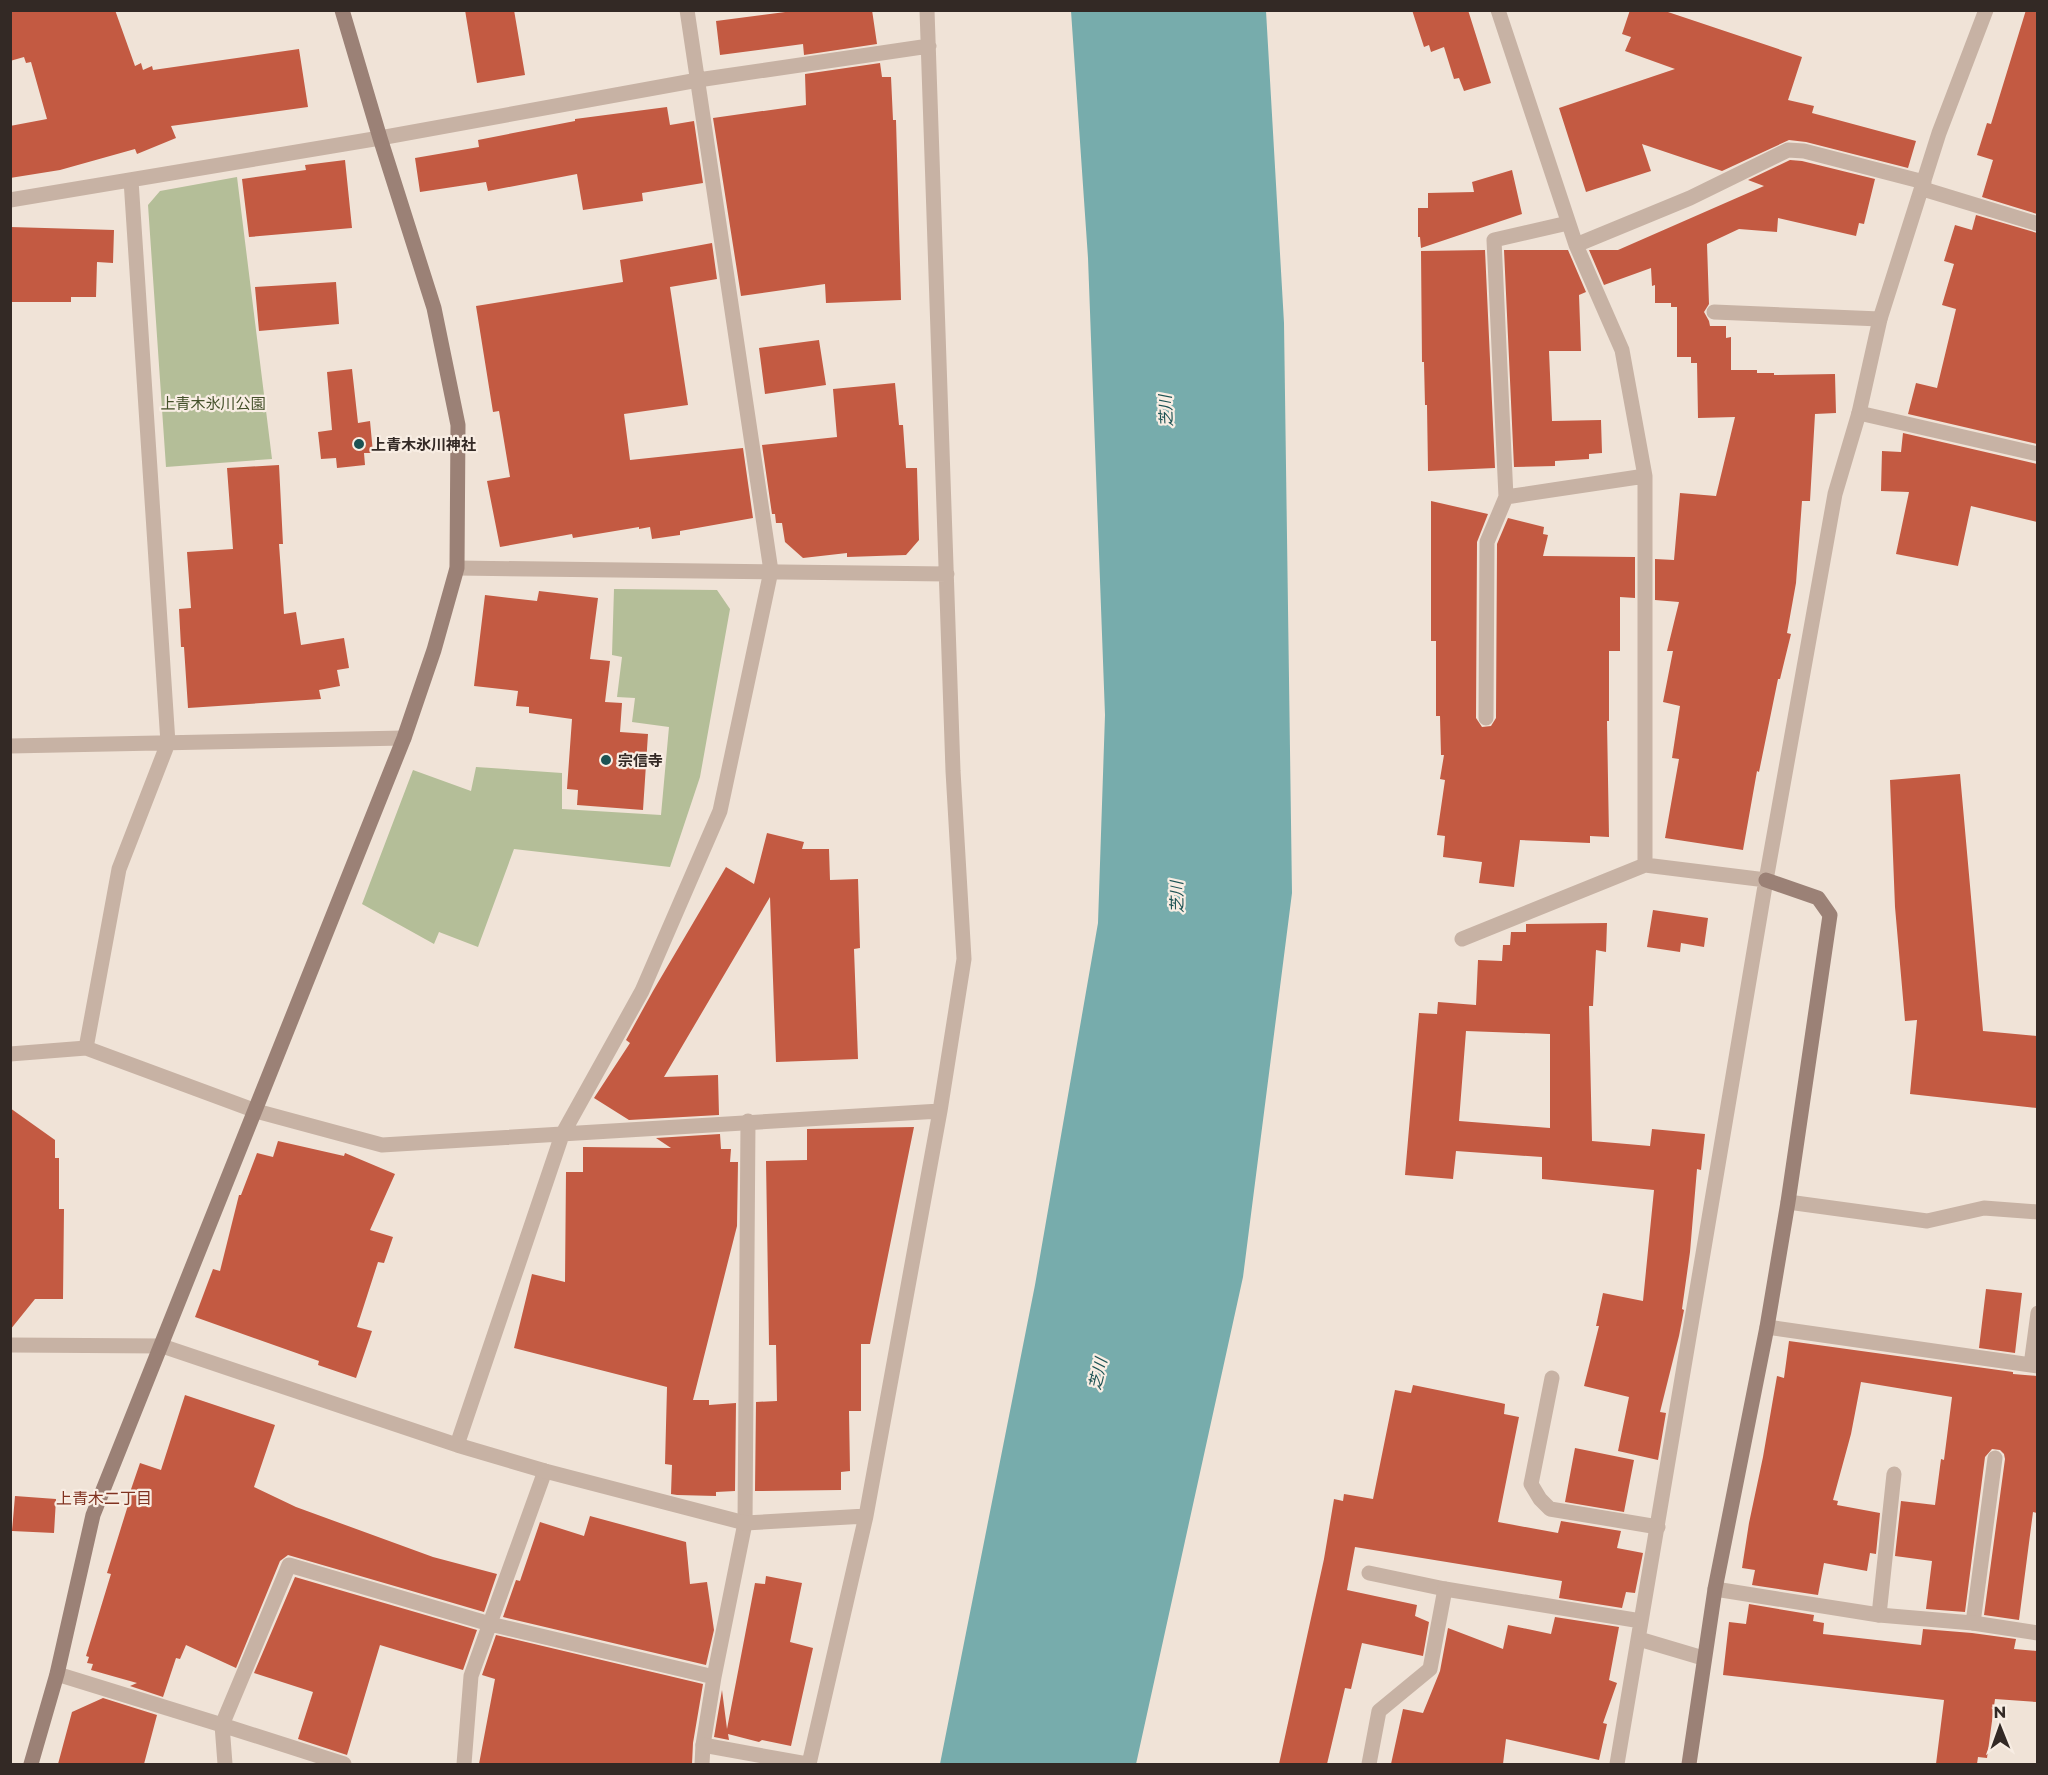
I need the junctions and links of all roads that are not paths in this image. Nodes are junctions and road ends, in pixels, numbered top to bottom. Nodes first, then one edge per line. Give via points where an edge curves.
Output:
1 (342, 10) edge
2 (687, 10) edge
3 (927, 10) edge
4 (1498, 10) edge
5 (1986, 10) edge
6 (929, 46) junction
7 (698, 80) junction
8 (380, 138) junction
9 (131, 180) junction
10 (1923, 186) junction
11 (10, 200) edge
12 (1568, 223) junction
13 (2037, 224) edge
14 (1576, 245) junction
15 (1714, 312) dead end
16 (1880, 319) junction
17 (1859, 413) junction
18 (2037, 454) edge
19 (1646, 476) junction
20 (1506, 497) junction
21 (457, 568) junction
22 (771, 571) junction
23 (947, 574) junction
24 (1486, 718) dead end
25 (404, 738) junction
26 (168, 743) junction
27 (10, 746) edge
28 (1645, 865) junction
29 (1766, 880) junction
30 (1462, 939) dead end
31 (86, 1048) junction
32 (10, 1054) edge
33 (256, 1111) junction
34 (940, 1111) junction
35 (748, 1121) junction
36 (562, 1135) junction
37 (1788, 1202) junction
38 (2037, 1212) edge
39 (2037, 1312) edge
40 (1767, 1327) junction
41 (10, 1345) edge
42 (162, 1346) junction
43 (2034, 1365) edge
44 (1552, 1378) dead end
45 (457, 1445) junction
46 (1995, 1458) dead end
47 (545, 1471) junction
48 (1894, 1474) dead end
49 (866, 1516) junction
50 (745, 1523) junction
51 (1658, 1527) junction
52 (1369, 1573) dead end
53 (1715, 1588) junction
54 (1445, 1589) junction
55 (1879, 1615) junction
56 (1641, 1621) junction
57 (1973, 1623) junction
58 (490, 1624) junction
59 (2037, 1633) edge
60 (1639, 1639) junction
61 (1703, 1658) junction
62 (57, 1674) junction
63 (714, 1677) junction
64 (222, 1725) junction
65 (703, 1745) junction
66 (31, 1764) edge
67 (225, 1764) edge
68 (344, 1764) edge
69 (464, 1764) edge
70 (702, 1764) edge
71 (808, 1764) edge
72 (1369, 1764) edge
73 (1617, 1764) edge
74 (1689, 1764) edge

1 - 8 street
2 - 7 street
3 - 6 street
4 - 12 street
5 - 10 street
6 - 7 street
6 - 23 street
7 - 8 street
7 - 22 street
8 - 9 street
8 - 21 street via 434,308 458,425
9 - 11 street
9 - 26 street
10 - 13 street
10 - 14 street via 1804,151 1788,150 1690,198
10 - 16 street
12 - 14 street
12 - 20 street via 1494,240
14 - 19 street via 1622,350
15 - 16 street
16 - 17 street
17 - 18 street
17 - 29 street via 1835,494
19 - 20 street
19 - 28 street
20 - 24 street via 1487,542
21 - 22 street
21 - 25 street
22 - 23 street
22 - 36 street via 720,811 642,991
23 - 34 street via 964,959
25 - 26 street
25 - 33 street
26 - 27 street
26 - 31 street via 119,869
28 - 29 street
28 - 30 street
29 - 37 street via 1818,898 1830,915
29 - 51 street
31 - 32 street
31 - 33 street
33 - 36 street via 382,1145
33 - 42 street
34 - 35 street
34 - 49 street
35 - 36 street
35 - 50 street
36 - 45 street
37 - 38 street via 1927,1221 1984,1208
37 - 40 street
39 - 43 street
40 - 43 street
40 - 53 street
41 - 42 street
42 - 45 street
42 - 62 street via 93,1515
44 - 51 street via 1531,1484 1540,1499 1550,1509
45 - 47 street
46 - 57 street
47 - 50 street
47 - 58 street
48 - 55 street
49 - 50 street
49 - 71 street
50 - 63 street
51 - 56 street
52 - 54 street
53 - 55 street
53 - 61 street
54 - 56 street
54 - 72 street via 1430,1669 1379,1712
55 - 57 street
56 - 60 street
57 - 59 street
58 - 63 street
58 - 64 street via 290,1565
58 - 69 street via 471,1676
60 - 61 street
60 - 73 street
61 - 74 street
62 - 64 street
62 - 66 street
63 - 65 street
64 - 67 street
64 - 68 street
65 - 70 street
65 - 71 street

